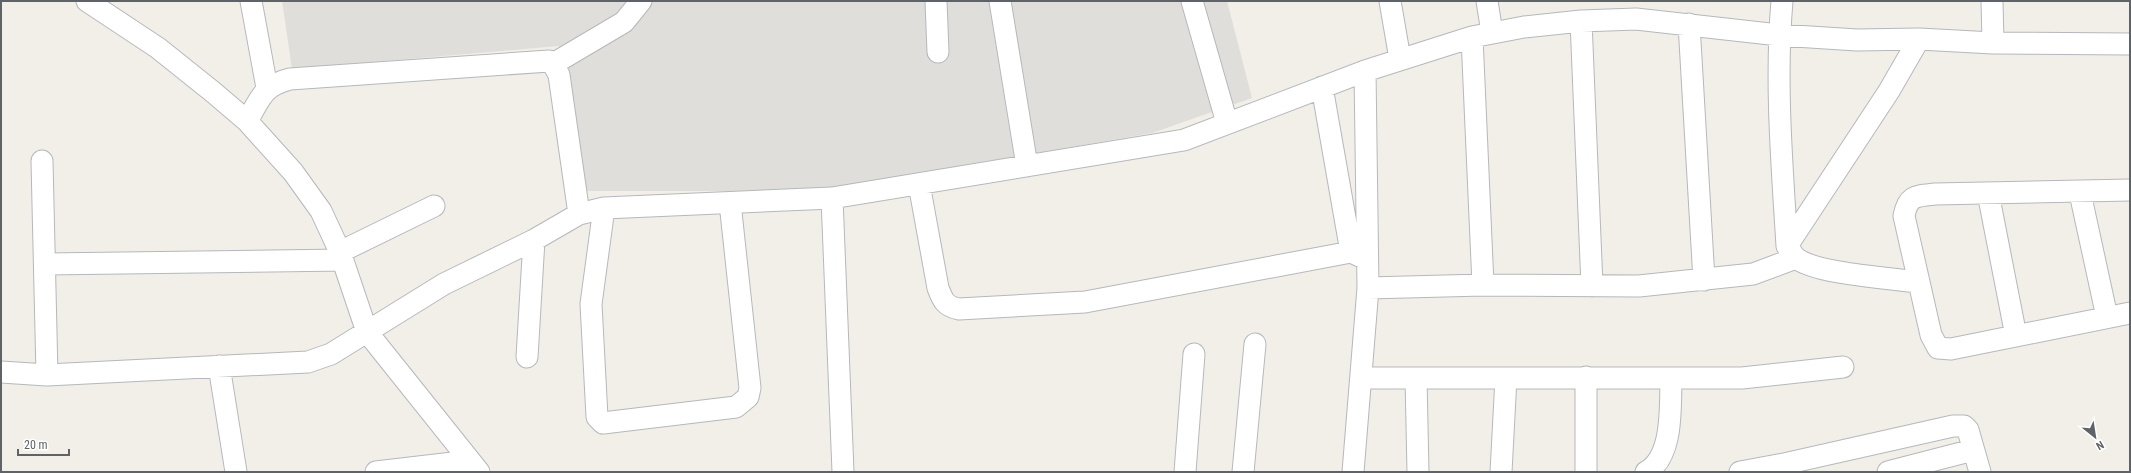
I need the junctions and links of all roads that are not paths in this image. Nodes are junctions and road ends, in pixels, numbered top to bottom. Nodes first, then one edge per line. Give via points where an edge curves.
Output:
1 (87, 1) edge
2 (251, 1) edge
3 (641, 1) edge
4 (936, 1) edge
5 (1000, 1) edge
6 (1192, 1) edge
7 (1390, 1) edge
8 (1487, 1) edge
9 (1782, 1) edge
10 (1992, 1) edge
11 (1581, 21) junction
12 (1689, 24) junction
13 (1482, 35) junction
14 (1779, 35) junction
15 (1919, 39) junction
16 (1993, 43) junction
17 (2130, 44) edge
18 (938, 52) dead end
19 (1400, 59) junction
20 (554, 64) junction
21 (1365, 71) junction
22 (1322, 87) junction
23 (267, 88) junction
24 (247, 121) junction
25 (1227, 123) junction
26 (42, 162) dead end
27 (1028, 166) junction
28 (919, 184) junction
29 (2130, 190) edge
30 (1988, 193) junction
31 (2080, 193) junction
32 (832, 198) junction
33 (730, 203) junction
34 (434, 206) dead end
35 (604, 208) junction
36 (579, 214) junction
37 (534, 240) junction
38 (1792, 252) junction
39 (342, 256) junction
40 (1360, 256) junction
41 (46, 264) junction
42 (1704, 280) junction
43 (1918, 282) junction
44 (1483, 285) junction
45 (1592, 286) junction
46 (1368, 288) junction
47 (2130, 313) edge
48 (2107, 317) junction
49 (367, 332) junction
50 (2016, 336) junction
51 (1255, 344) dead end
52 (1194, 354) dead end
53 (527, 357) dead end
54 (219, 366) junction
55 (1842, 366) dead end
56 (1, 372) edge
57 (48, 375) junction
58 (1586, 377) junction
59 (1361, 378) junction
60 (1416, 378) junction
61 (1506, 378) junction
62 (1671, 378) junction
63 (1973, 450) junction
64 (475, 466) edge
65 (236, 472) edge
66 (376, 472) edge
67 (843, 472) edge
68 (1185, 472) edge
69 (1243, 472) edge
70 (1353, 472) edge
71 (1418, 472) edge
72 (1501, 472) edge
73 (1586, 472) edge
74 (1646, 472) edge
75 (1740, 472) edge
76 (1888, 472) edge
77 (1980, 472) edge

1 - 24 street via 158,48
2 - 23 street
3 - 20 street via 624,22
4 - 18 street
5 - 27 street
6 - 25 street
7 - 19 street
8 - 13 street
9 - 14 street
10 - 16 street
11 - 12 street via 1636,19
11 - 13 street
11 - 45 street
12 - 14 street
12 - 42 street
13 - 19 street
13 - 44 street
14 - 15 street via 1857,40
14 - 38 street via 1781,135
15 - 16 street
15 - 38 street
16 - 17 street
19 - 21 street
20 - 23 street via 545,61 290,79
20 - 36 street via 559,74
21 - 22 street
21 - 40 street
22 - 25 street
22 - 40 street
23 - 24 street
24 - 39 street via 309,192
25 - 27 street via 1184,140
26 - 41 street
27 - 28 street
28 - 32 street
28 - 40 street via 938,288 943,302 952,308 1085,302
29 - 31 street
30 - 31 street
30 - 43 street via 1935,194 1918,196 1908,201 1904,216
30 - 50 street
31 - 48 street
32 - 33 street
32 - 67 street
33 - 35 street
33 - 35 street via 750,388 748,397 736,407 603,423 597,417 591,320 593,281
34 - 39 street
35 - 36 street
36 - 37 street
37 - 49 street via 444,284
37 - 53 street
38 - 42 street via 1753,274
38 - 43 street via 1809,266
39 - 41 street
39 - 49 street
40 - 46 street
41 - 57 street
42 - 45 street via 1639,286
43 - 50 street via 1931,335 1938,348 1951,349
44 - 45 street
44 - 46 street
46 - 59 street
47 - 48 street
48 - 50 street
49 - 54 street via 331,354 308,362
49 - 64 street
51 - 69 street
52 - 68 street
54 - 57 street
54 - 65 street
55 - 62 street via 1742,378
56 - 57 street
58 - 61 street
58 - 62 street
58 - 73 street
59 - 60 street
59 - 70 street
60 - 61 street
60 - 71 street
61 - 72 street
62 - 74 street via 1668,435 1658,463
63 - 75 street via 1967,428 1954,426
63 - 76 street
63 - 77 street
64 - 66 street

